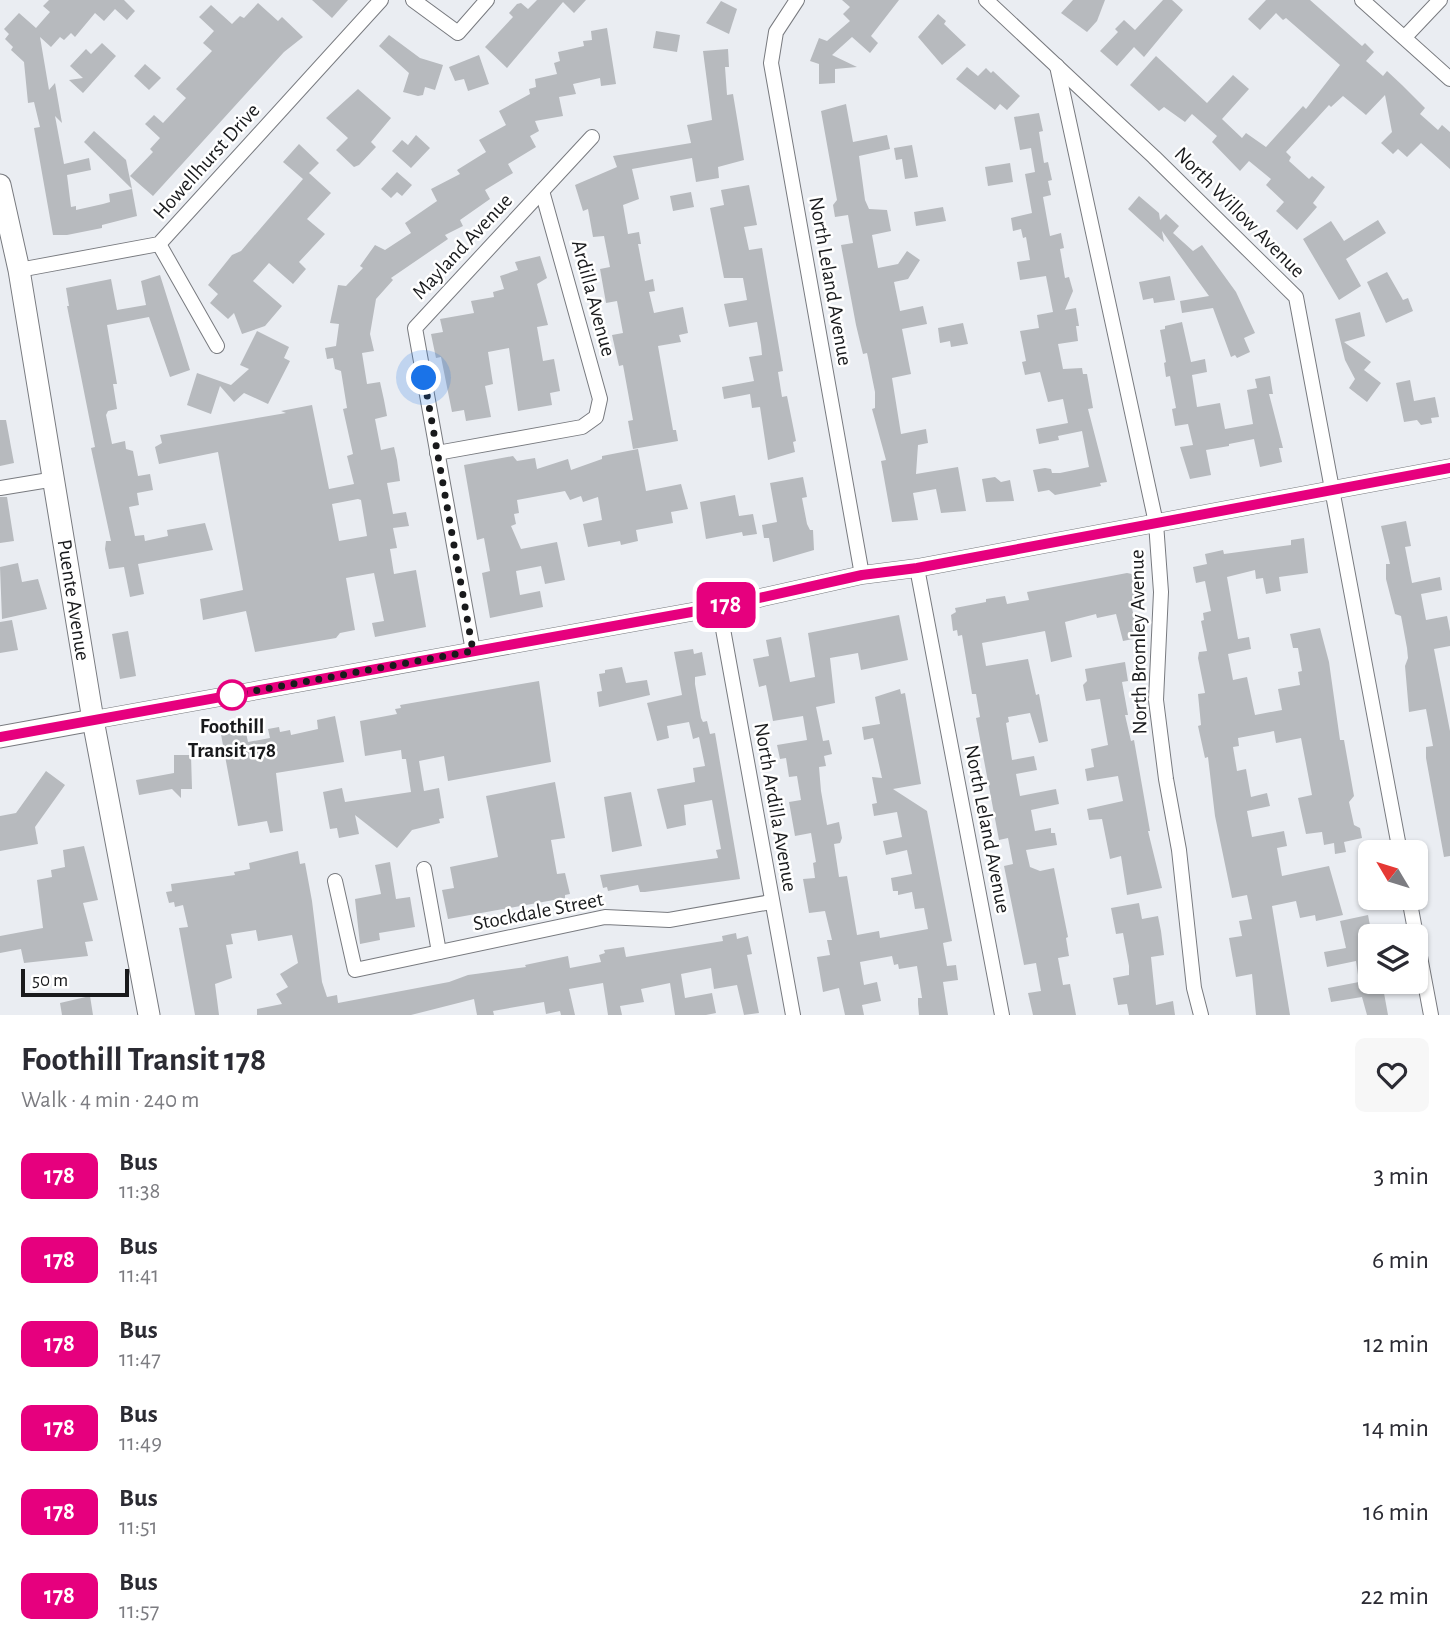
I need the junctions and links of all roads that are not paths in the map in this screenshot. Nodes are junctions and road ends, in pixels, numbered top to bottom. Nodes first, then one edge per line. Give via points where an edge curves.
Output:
1 (381, 0) edge
2 (413, 0) edge
3 (486, 0) edge
4 (797, 0) edge
5 (986, 0) edge
6 (1362, 0) edge
7 (1440, 0) edge
8 (1405, 37) junction
9 (1057, 66) junction
10 (1450, 79) edge
11 (592, 136) dead end
12 (0, 185) edge
13 (542, 191) junction
14 (159, 244) junction
15 (19, 271) junction
16 (216, 346) dead end
17 (437, 453) junction
18 (1450, 468) edge
19 (55, 479) junction
20 (0, 488) edge
21 (1332, 489) junction
22 (1156, 523) junction
23 (917, 568) junction
24 (862, 575) junction
25 (719, 607) junction
26 (473, 651) junction
27 (93, 720) junction
28 (0, 737) edge
29 (1398, 840) edge
30 (424, 869) dead end
31 (335, 881) dead end
32 (771, 902) junction
33 (1411, 910) edge
34 (439, 951) junction
35 (149, 1015) edge
36 (793, 1015) edge
37 (1002, 1015) edge
38 (1201, 1015) edge
39 (1431, 1015) edge

1 - 14 street, Howellhurst Drive
2 - 3 street via 458,33
4 - 24 street, North Leland Avenue via 776,32 771,63
5 - 9 street, North Willow Avenue
6 - 8 street
7 - 8 street
8 - 10 street
9 - 21 street, North Willow Avenue via 1296,297
9 - 22 street, North Bromley Avenue
11 - 13 street, Mayland Avenue
12 - 15 main road, Puente Avenue
13 - 17 street, Mayland Avenue via 415,328
13 - 17 street, Ardilla Avenue via 600,399 596,417 582,427
14 - 15 street, Howellhurst Drive
14 - 16 street
15 - 19 main road, Puente Avenue
17 - 26 street, Mayland Avenue
18 - 21 street
19 - 20 street
19 - 27 main road, Puente Avenue
21 - 22 street
21 - 29 street, North Willow Avenue
22 - 23 street
22 - 38 street, North Bromley Avenue via 1161,592 1156,701
23 - 24 street
23 - 37 street, North Leland Avenue
24 - 25 street
25 - 26 street
25 - 32 street, North Ardilla Avenue
26 - 27 street
27 - 28 main road
27 - 35 main road, Puente Avenue
30 - 34 street
31 - 34 street, Stockdale Street via 355,970
32 - 34 street, Stockdale Street via 669,920 605,918
32 - 36 street, North Ardilla Avenue
33 - 39 street

